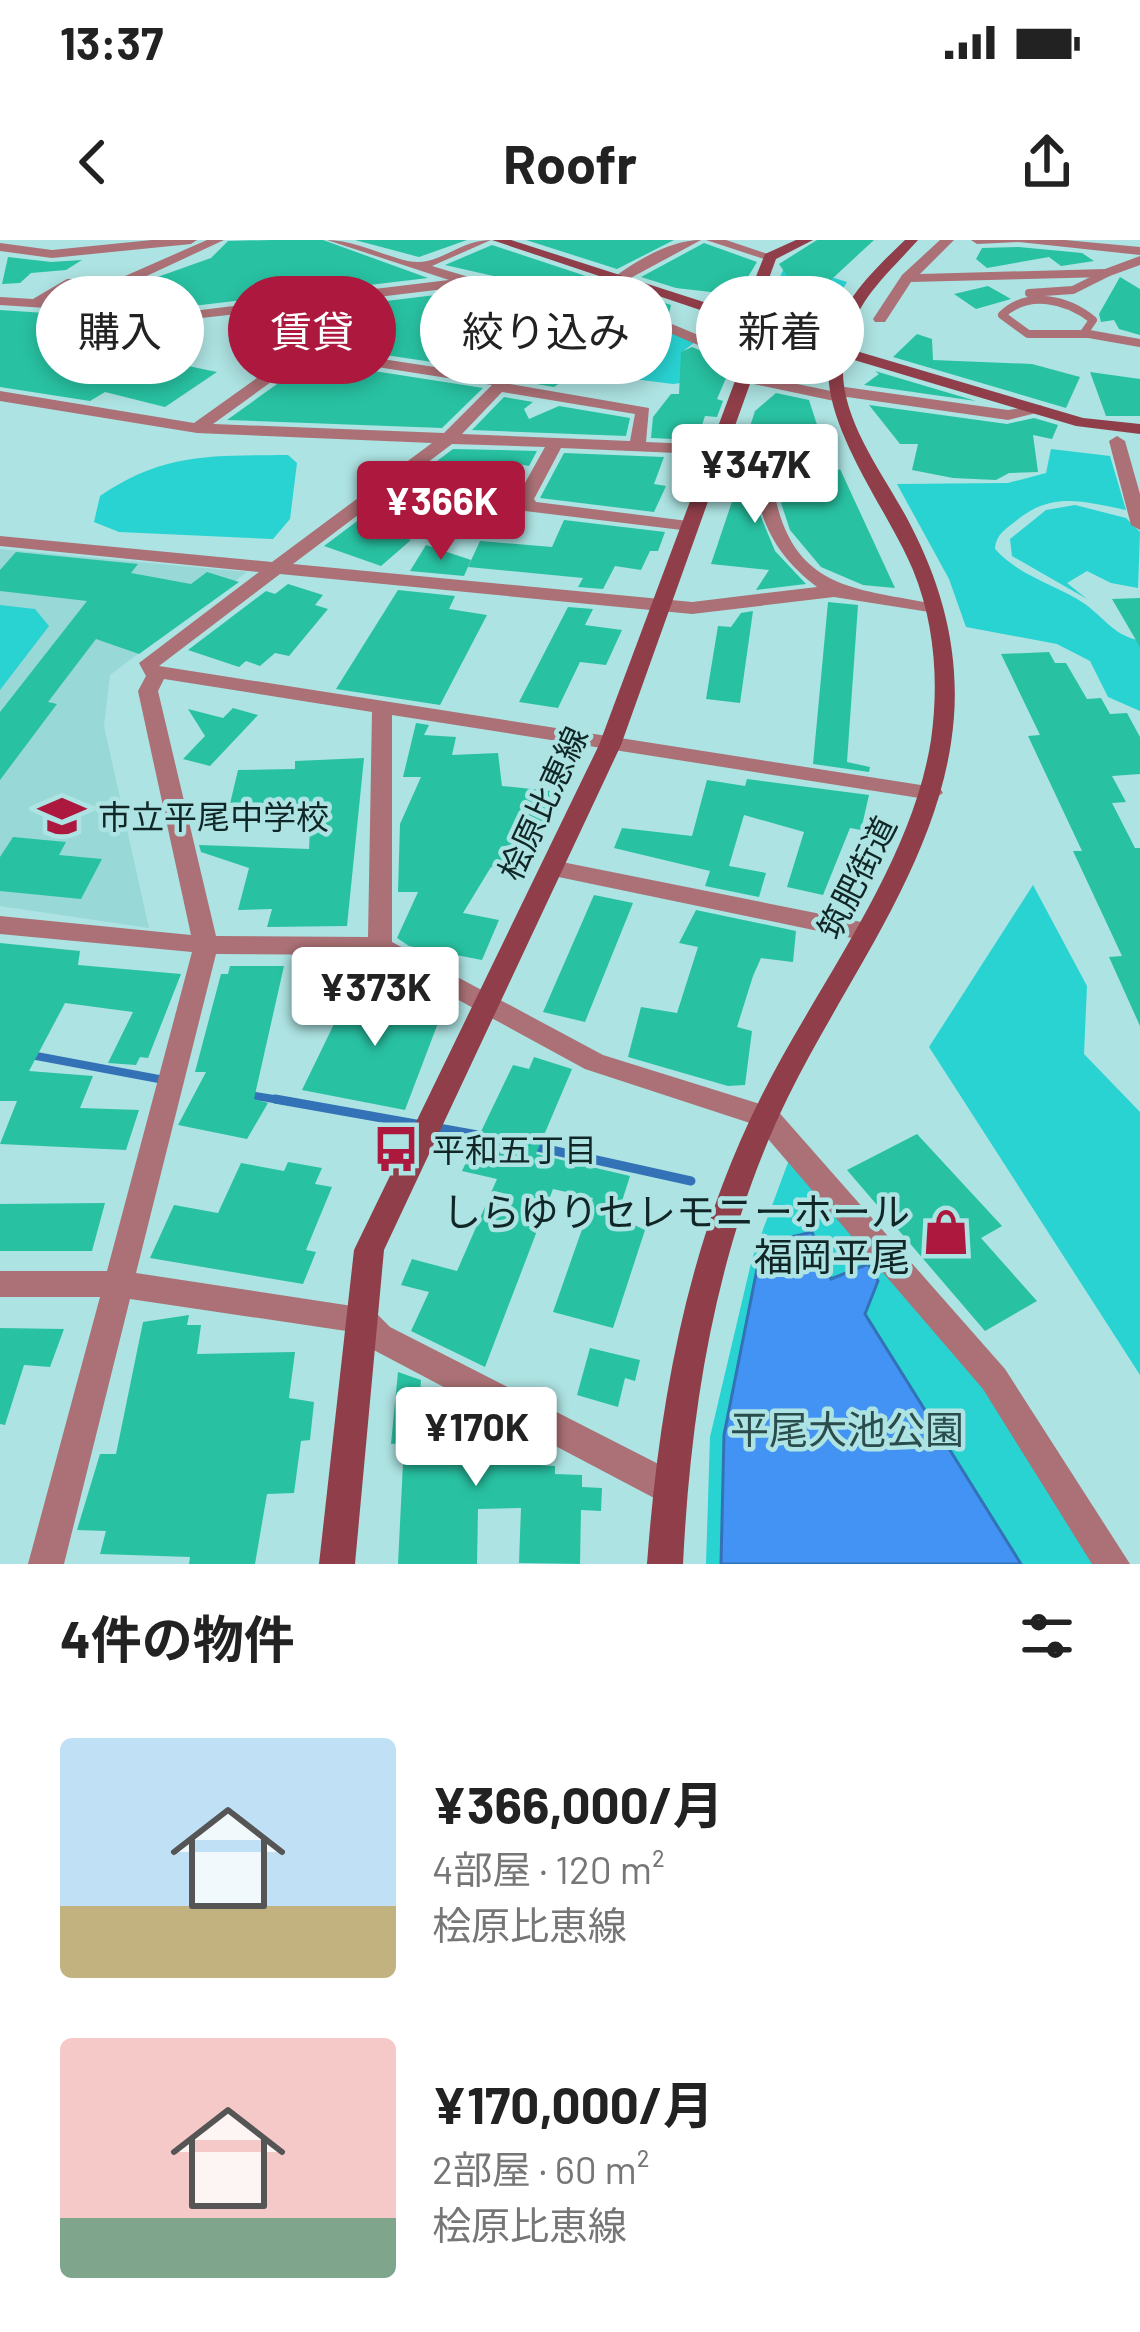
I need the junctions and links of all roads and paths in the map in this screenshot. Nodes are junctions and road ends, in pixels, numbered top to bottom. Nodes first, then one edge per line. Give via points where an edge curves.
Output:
1 (191, 240) edge
2 (218, 240) edge
3 (333, 240) edge
4 (485, 240) edge
5 (498, 240) edge
6 (695, 240) edge
7 (712, 240) edge
8 (807, 240) edge
9 (912, 240) edge
10 (948, 240) edge
11 (977, 240) edge
12 (1014, 240) edge
13 (1024, 240) edge
14 (0, 248) edge
15 (1140, 250) edge
16 (770, 257) junction
17 (1140, 260) edge
18 (416, 268) junction
19 (1107, 273) junction
20 (446, 276) edge
21 (614, 276) edge
22 (624, 276) edge
23 (763, 276) edge
24 (907, 278) junction
25 (864, 287) edge
26 (0, 301) edge
27 (1024, 302) junction
28 (35, 304) junction
29 (228, 309) edge
30 (880, 319) dead end
31 (1084, 333) junction
32 (1140, 344) edge
33 (864, 358) edge
34 (258, 384) edge
35 (501, 384) joint
36 (741, 384) edge
37 (801, 384) edge
38 (838, 384) edge
39 (838, 394) junction
40 (0, 396) edge
41 (20, 399) junction
42 (0, 407) edge
43 (1040, 410) junction
44 (197, 428) junction
45 (1140, 429) edge
46 (1112, 434) junction
47 (450, 436) junction
48 (556, 442) junction
49 (637, 446) junction
50 (717, 449) junction
51 (1140, 449) edge
52 (1140, 525) edge
53 (691, 526) junction
54 (0, 541) edge
55 (280, 567) junction
56 (834, 591) junction
57 (659, 605) junction
58 (934, 610) junction
59 (156, 676) junction
60 (382, 711) junction
61 (610, 745) junction
62 (932, 794) junction
63 (552, 868) junction
64 (0, 925) edge
65 (866, 932) junction
66 (206, 945) junction
67 (380, 946) junction
68 (488, 1006) junction
69 (766, 1117) junction
70 (0, 1284) edge
71 (120, 1284) junction
72 (361, 1319) junction
73 (668, 1487) junction
74 (46, 1564) edge
75 (337, 1564) edge
76 (665, 1564) edge
77 (1112, 1564) edge

1 - 14 street via 52,254
2 - 28 street via 118,284 67,283
3 - 18 street
4 - 18 street
5 - 21 street
6 - 22 street
7 - 16 street
8 - 16 street
9 - 25 street, 筑肥街道
10 - 24 street
11 - 12 street
13 - 15 street
16 - 23 street
17 - 19 street
18 - 20 street
19 - 24 street
19 - 27 lane via 1073,290 1021,294
24 - 30 street
26 - 28 street
27 - 31 lane via 1082,310 1093,320
27 - 31 lane via 1002,315 1013,328 1054,338
28 - 29 street via 175,314
31 - 32 lane
33 - 43 street
34 - 44 street
35 - 47 street
35 - 49 street via 643,411
36 - 50 street, 桧原比恵線
37 - 39 street
38 - 39 street, 筑肥街道
39 - 43 street via 1008,415
39 - 58 street, 筑肥街道 via 859,455 923,570
40 - 41 street
41 - 42 street
41 - 44 street
43 - 46 street
44 - 47 street
45 - 46 street
46 - 51 street
46 - 52 street
47 - 48 street
47 - 55 street
48 - 49 street
48 - 53 street via 525,499 531,507
49 - 50 street
50 - 53 street, 桧原比恵線
50 - 56 street via 820,454 830,463 767,500 779,543
53 - 57 street, 桧原比恵線
54 - 55 street
55 - 57 street
55 - 59 street via 149,663
56 - 57 street
56 - 58 street
57 - 61 street, 桧原比恵線
58 - 62 street, 筑肥街道 via 948,709
59 - 60 street
59 - 66 street via 148,691
60 - 61 street
60 - 67 street
61 - 62 street
61 - 63 street, 桧原比恵線
62 - 65 street, 筑肥街道
63 - 65 street
63 - 68 street, 桧原比恵線
64 - 66 street
65 - 69 street, 筑肥街道
66 - 67 street
66 - 71 street
67 - 68 street
68 - 69 street via 594,1062
68 - 72 street, 桧原比恵線 via 369,1250
69 - 73 street, 筑肥街道 via 711,1255
69 - 77 street via 994,1379
70 - 71 street
71 - 72 street
71 - 74 street
72 - 73 street via 379,1337
72 - 75 street, 桧原比恵線
73 - 76 street, 筑肥街道

